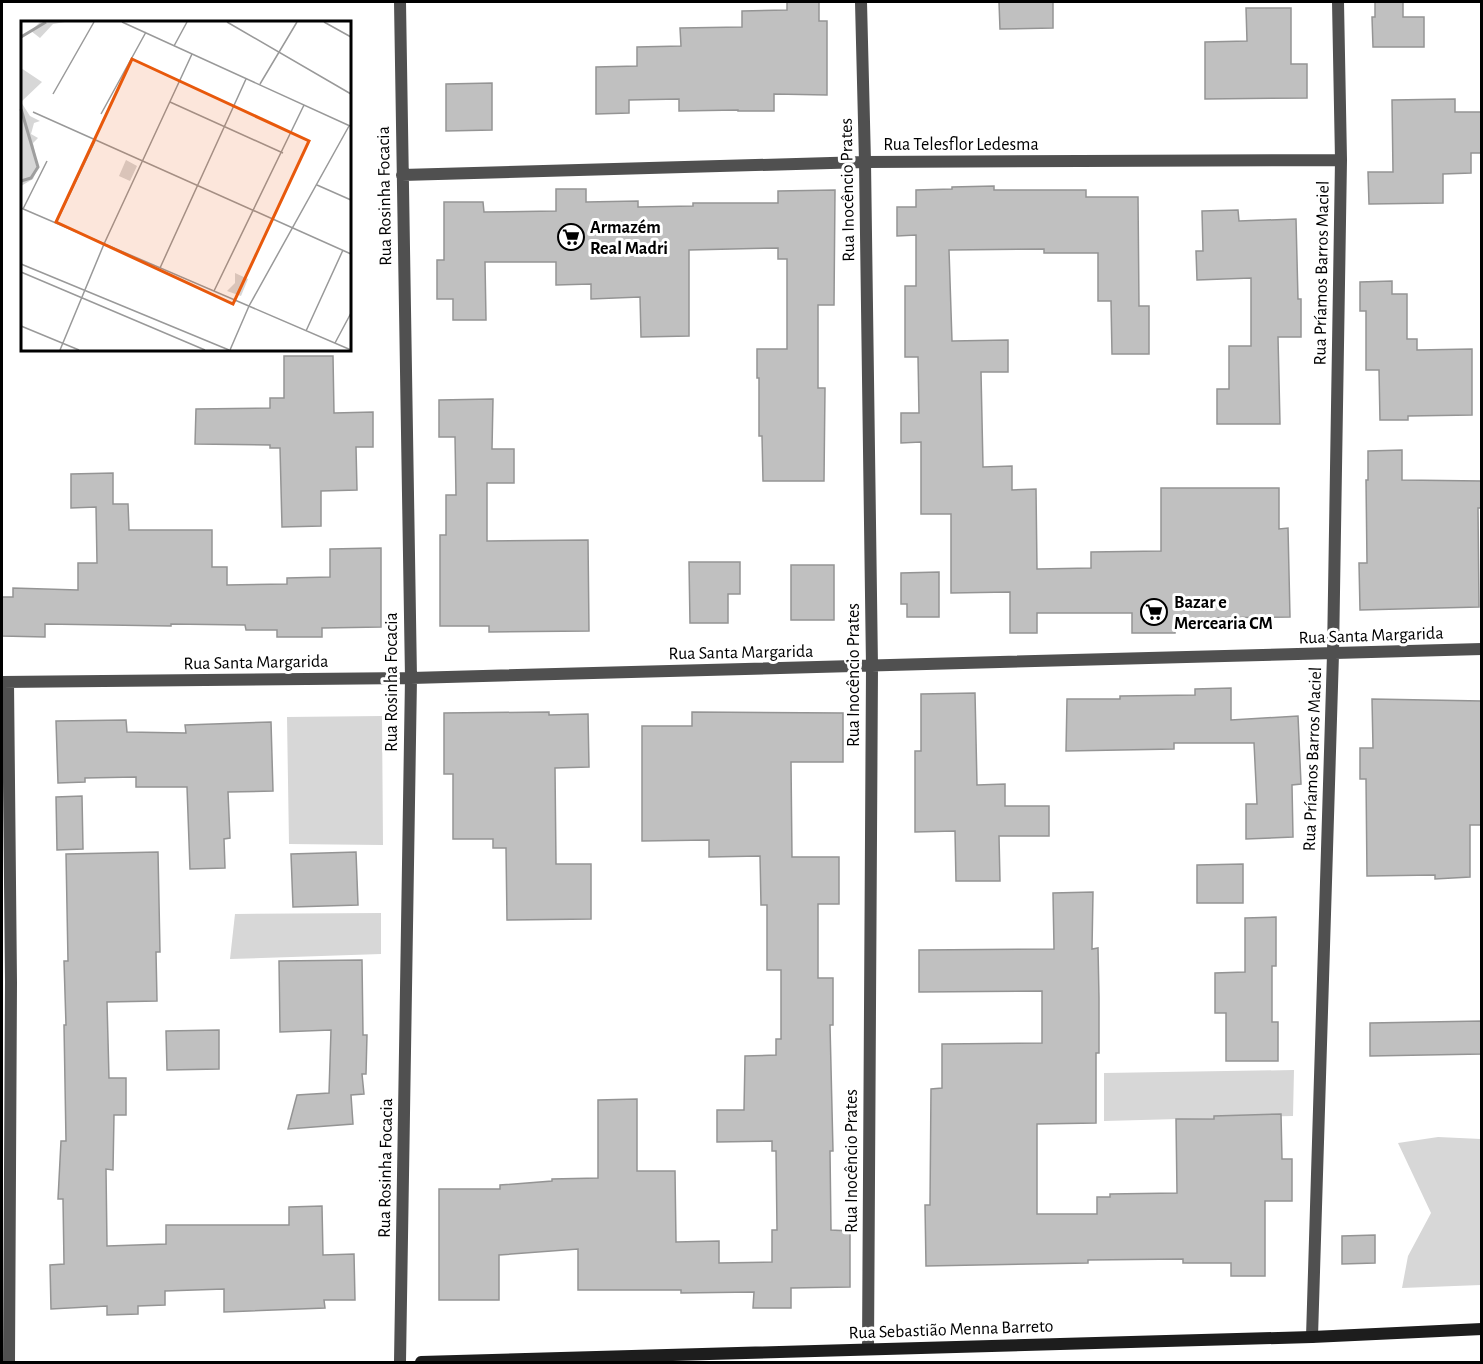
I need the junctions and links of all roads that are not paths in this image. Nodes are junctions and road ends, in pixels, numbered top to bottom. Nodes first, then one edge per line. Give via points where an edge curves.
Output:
1 (400, 2) edge
2 (861, 2) edge
3 (1338, 2) edge
4 (1341, 160) junction
5 (866, 162) junction
6 (402, 175) junction
7 (1482, 650) edge
8 (1333, 654) junction
9 (872, 667) junction
10 (411, 678) junction
11 (5, 682) edge
12 (1482, 1329) edge
13 (1312, 1337) junction
14 (868, 1349) junction
15 (9, 1362) edge
16 (400, 1362) edge
17 (421, 1362) edge

1 - 6 street, Rua Rosinha Focacia
2 - 5 street, Rua Inocêncio Prates
3 - 4 street, Rua Príamos Barros Maciel
4 - 5 street, Rua Telesflor Ledesma
4 - 8 street, Rua Príamos Barros Maciel
5 - 6 street, Rua Telesflor Ledesma
5 - 9 street, Rua Inocêncio Prates
6 - 10 street, Rua Rosinha Focacia
7 - 8 street, Rua Santa Margarida
8 - 9 street, Rua Santa Margarida
8 - 13 street, Rua Príamos Barros Maciel
9 - 10 street, Rua Santa Margarida
9 - 14 street, Rua Inocêncio Prates
10 - 11 street, Rua Santa Margarida
10 - 16 street, Rua Rosinha Focacia
11 - 15 street via 11,982
12 - 13 main road, Rua Sebastião Menna Barreto
13 - 14 main road, Rua Sebastião Menna Barreto
14 - 17 main road, Rua Sebastião Menna Barreto

